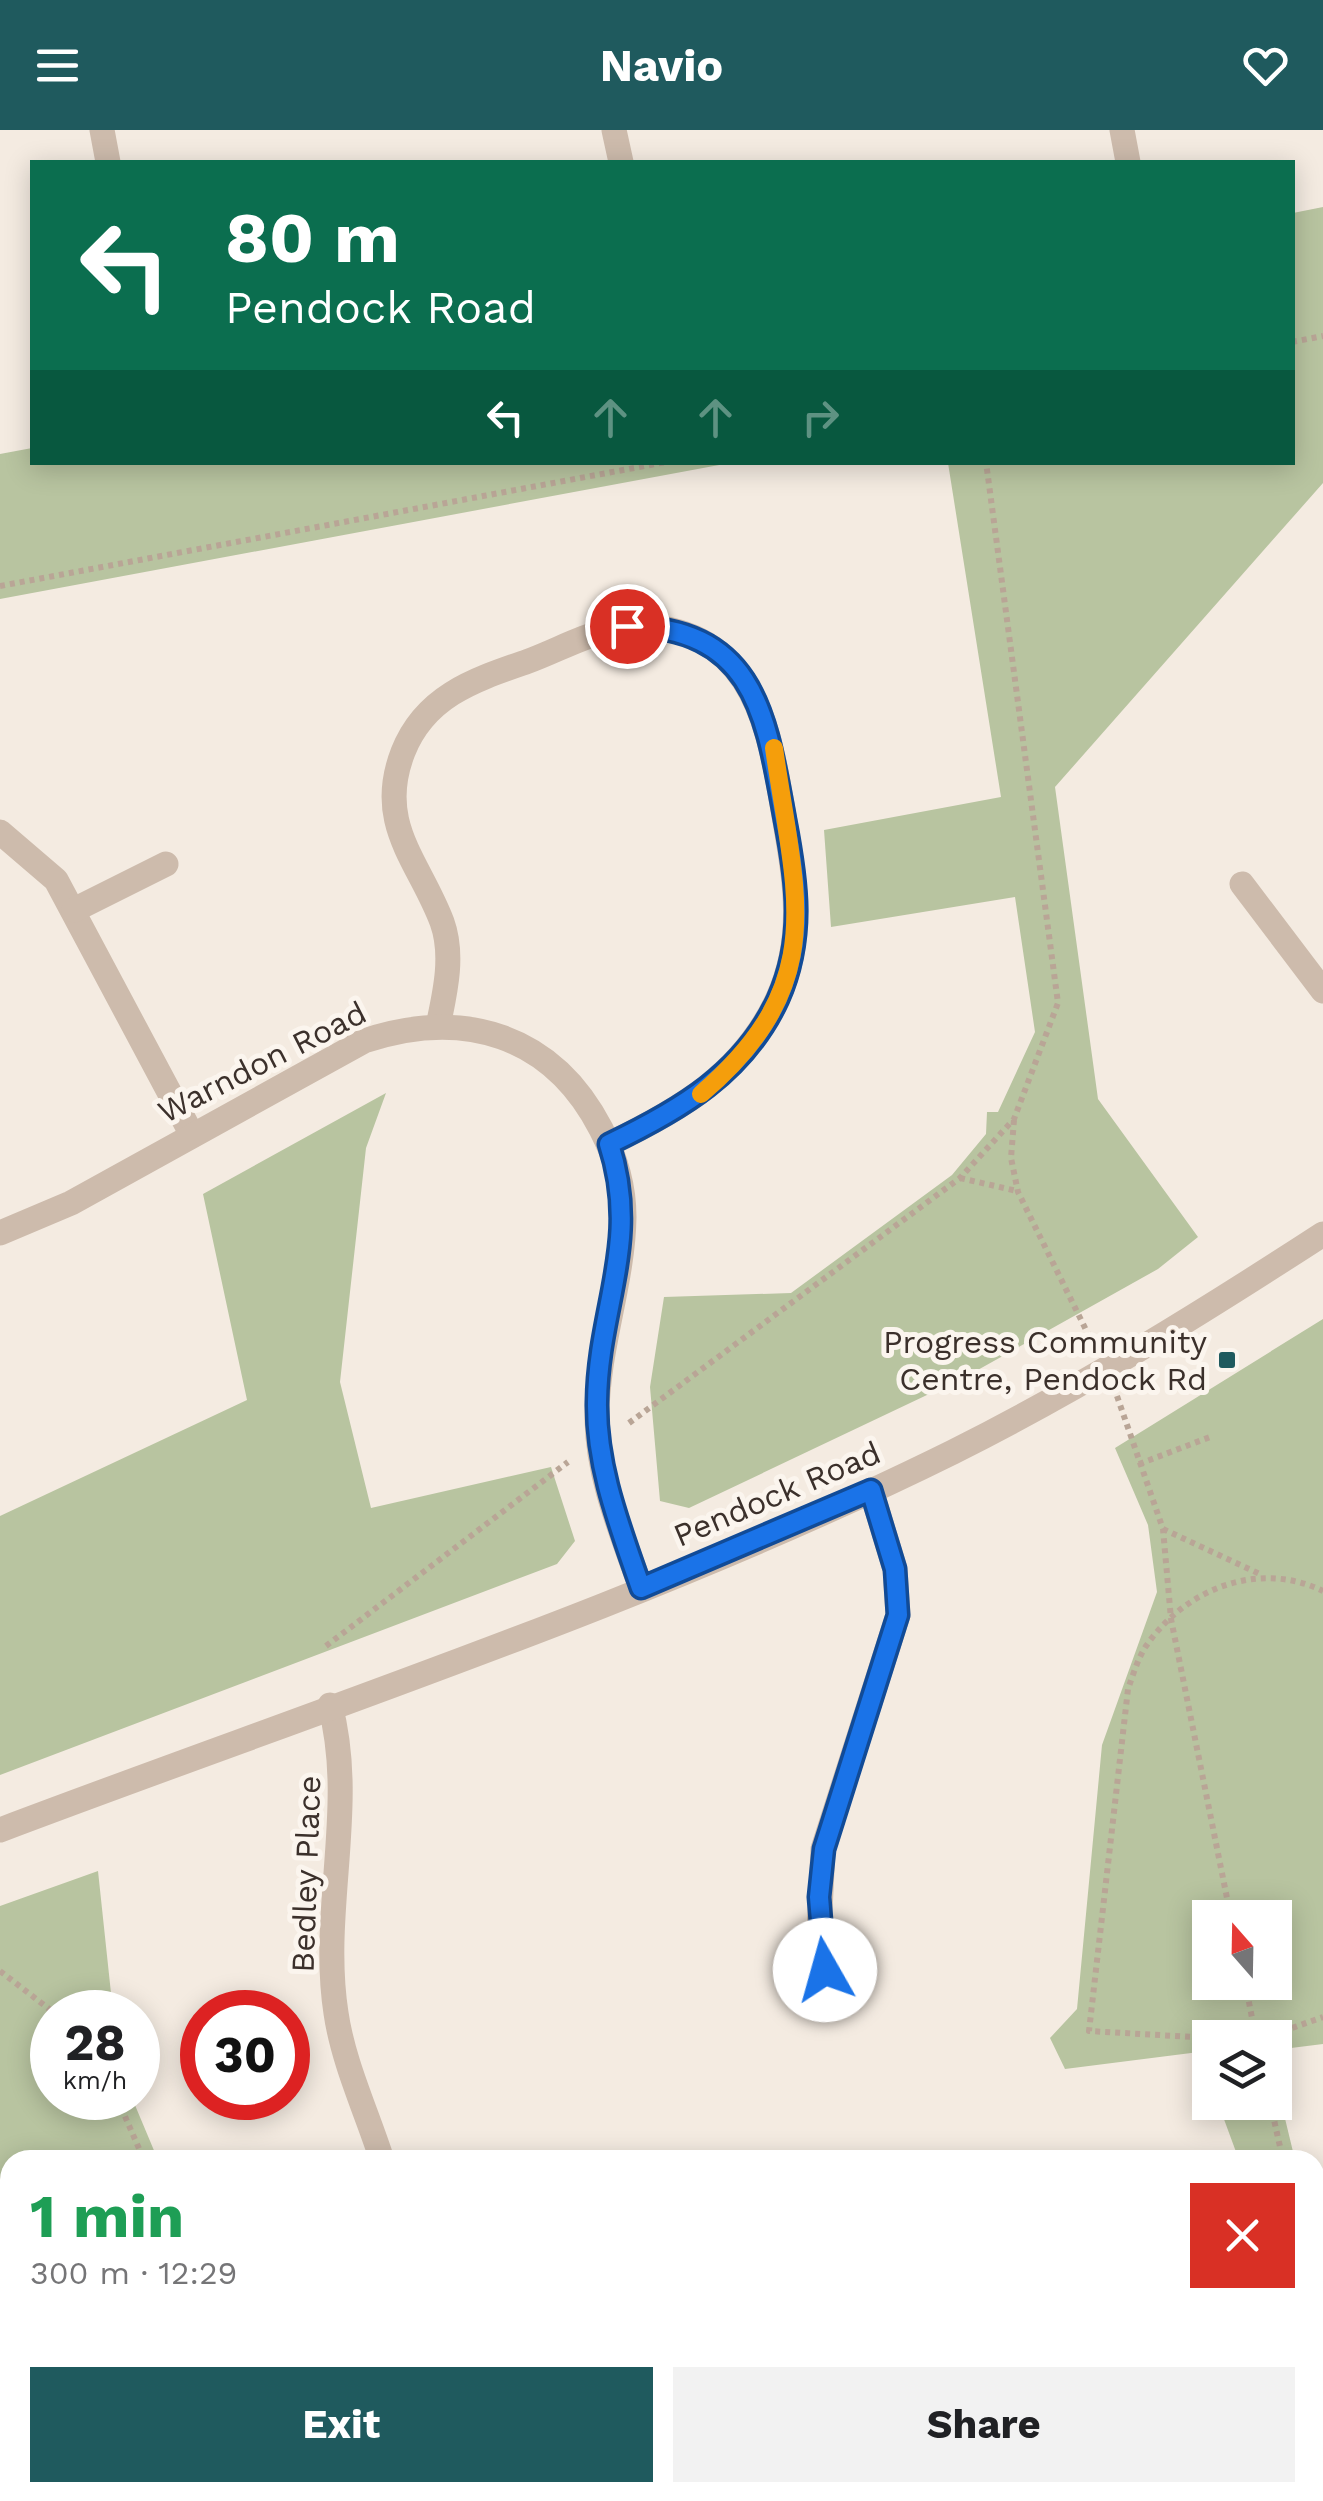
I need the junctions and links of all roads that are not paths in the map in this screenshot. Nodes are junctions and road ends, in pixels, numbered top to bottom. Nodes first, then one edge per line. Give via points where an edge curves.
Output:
1 (102, 130) edge
2 (614, 130) edge
3 (1122, 130) edge
4 (108, 160) edge
5 (621, 160) edge
6 (1128, 160) edge
7 (0, 832) edge
8 (166, 864) dead end
9 (1242, 884) dead end
10 (74, 910) junction
11 (1323, 991) edge
12 (438, 1026) junction
13 (192, 1133) junction
14 (609, 1144) junction
15 (0, 1233) edge
16 (1323, 1234) edge
17 (871, 1490) junction
18 (641, 1588) junction
19 (330, 1705) junction
20 (0, 1830) edge
21 (830, 2008) dead end
22 (379, 2150) edge

1 - 4 street
2 - 5 street
3 - 6 street
7 - 10 street via 49,871
8 - 10 street
9 - 11 street
10 - 13 street
12 - 13 street, Warndon Road via 364,1041
12 - 14 street, Warndon Road via 492,1032 552,1064 582,1096
12 - 14 street via 448,982 446,939 395,814 398,770 415,728 464,684 585,634 652,627 706,644 753,695 773,744 798,887 792,955 778,998 741,1058 699,1096
13 - 15 street, Warndon Road via 70,1203
14 - 18 street, Warndon Road via 624,1219 599,1371 598,1442
16 - 17 street, Pendock Road via 1108,1368
17 - 18 street, Pendock Road
17 - 21 street via 895,1569 898,1615 824,1849 819,1932
18 - 19 street, Pendock Road
19 - 20 street, Pendock Road
19 - 22 street, Bedley Place via 342,1766 336,2014

